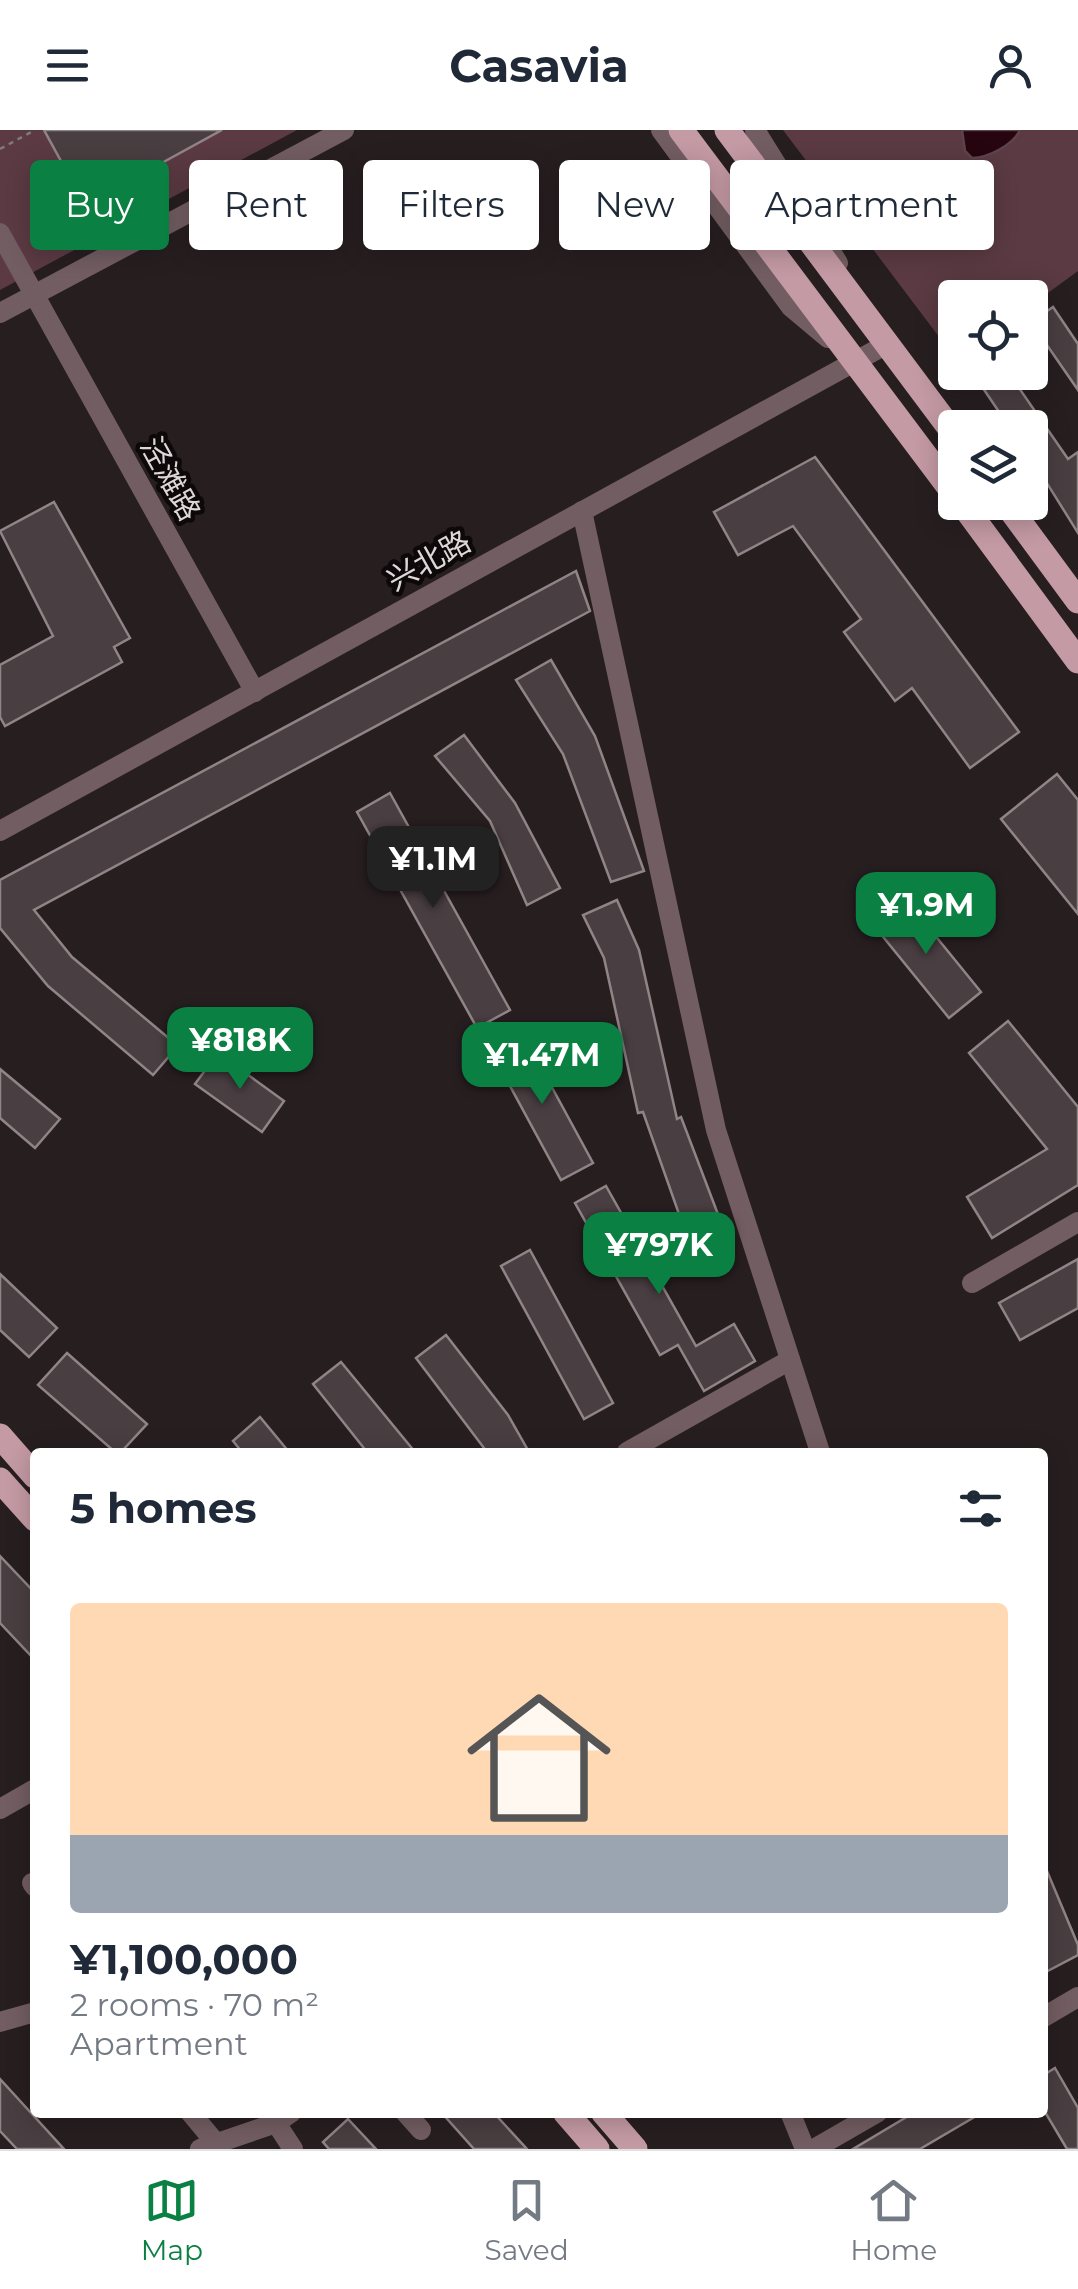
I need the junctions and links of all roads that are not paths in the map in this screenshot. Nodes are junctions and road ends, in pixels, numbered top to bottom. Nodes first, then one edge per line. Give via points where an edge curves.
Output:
1 (344, 130) edge
2 (662, 130) edge
3 (682, 130) edge
4 (727, 130) edge
5 (755, 130) edge
6 (0, 234) edge
7 (33, 296) junction
8 (0, 314) edge
9 (887, 344) junction
10 (855, 361) junction
11 (938, 412) edge
12 (938, 472) edge
13 (582, 512) junction
14 (973, 520) edge
15 (1018, 520) edge
16 (1078, 601) edge
17 (1078, 660) edge
18 (255, 692) junction
19 (0, 832) edge
20 (1078, 1222) edge
21 (972, 1283) dead end
22 (790, 1360) junction
23 (0, 1436) edge
24 (634, 1448) edge
25 (819, 1448) edge
26 (30, 1470) edge
27 (0, 1480) edge
28 (30, 1514) edge
29 (30, 1793) edge
30 (0, 1809) edge
31 (1078, 1997) edge
32 (30, 2013) edge
33 (1048, 2014) edge
34 (0, 2022) edge
35 (193, 2118) edge
36 (284, 2118) edge
37 (410, 2118) edge
38 (570, 2118) edge
39 (608, 2118) edge
40 (793, 2118) edge
41 (868, 2118) edge
42 (421, 2130) dead end
43 (207, 2146) edge
44 (293, 2149) edge
45 (597, 2149) edge
46 (635, 2149) edge
47 (806, 2149) edge
48 (814, 2149) edge

1 - 7 street
2 - 10 street via 791,307
3 - 10 main road
4 - 9 main road
5 - 9 street
6 - 7 street, 泾滩路
7 - 8 street
7 - 18 street, 泾滩路
9 - 10 street, 兴北路
9 - 11 main road
10 - 12 main road
10 - 13 street, 兴北路
13 - 18 street, 兴北路
13 - 22 street via 716,1130
14 - 17 main road
15 - 16 main road
18 - 19 street, 兴北路
20 - 21 street
22 - 24 street
22 - 25 street
23 - 26 main road
27 - 28 main road
29 - 30 street
31 - 33 street
32 - 34 street
35 - 43 street
36 - 43 street
36 - 44 street
37 - 42 street
38 - 45 main road
39 - 46 main road
40 - 47 street
41 - 48 street

